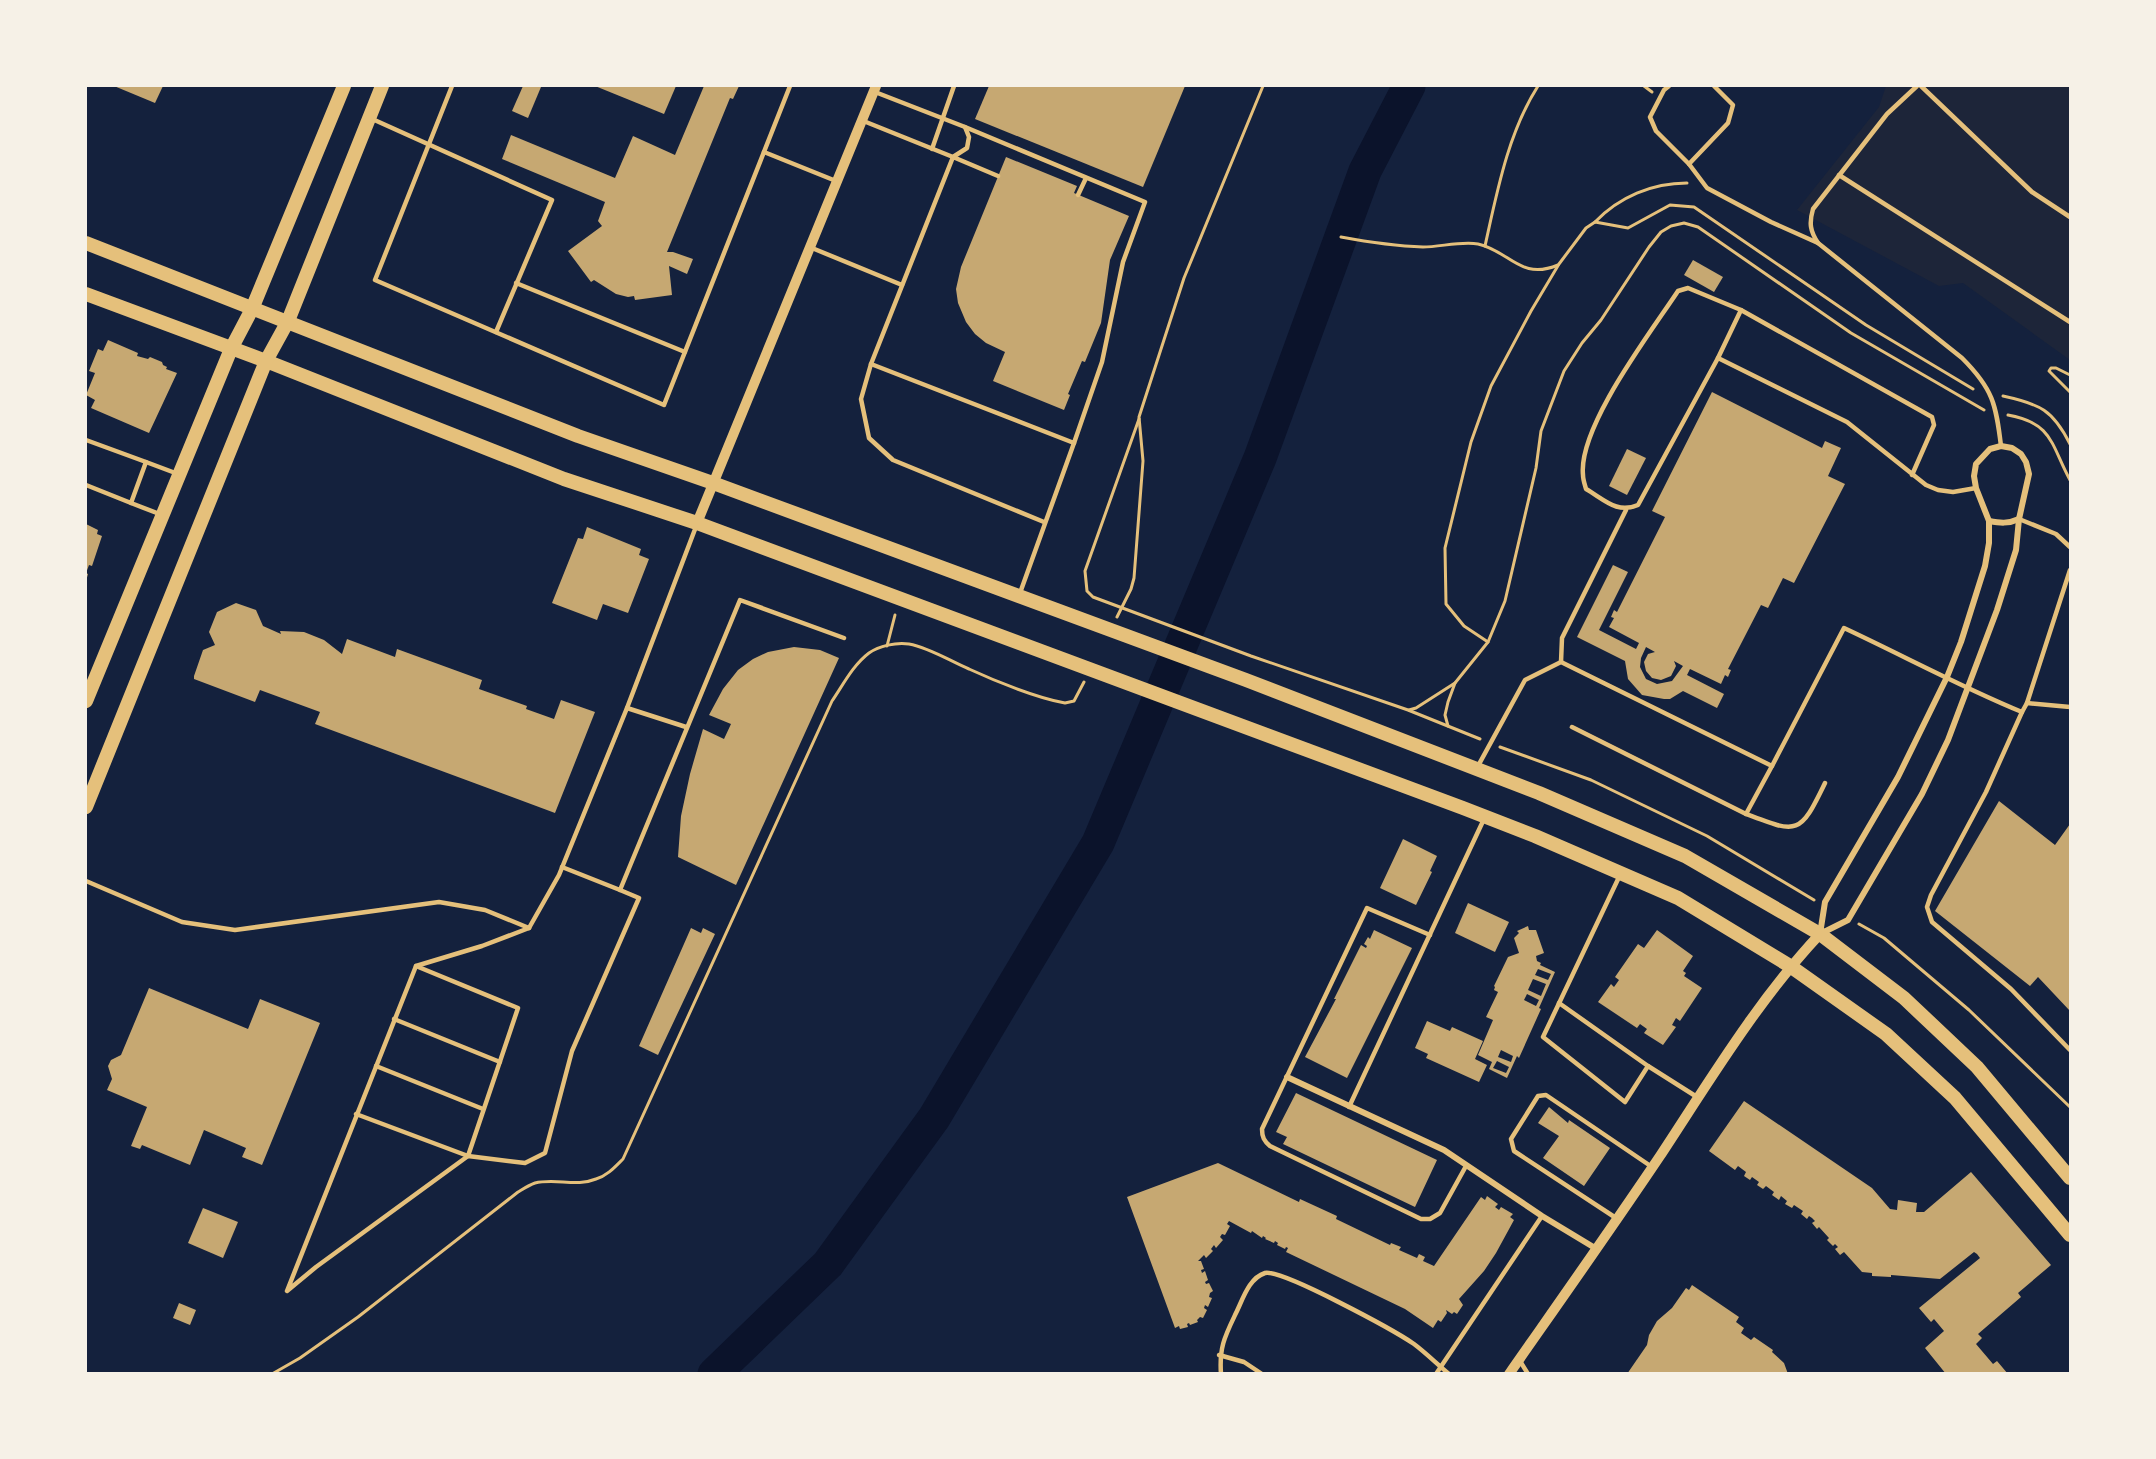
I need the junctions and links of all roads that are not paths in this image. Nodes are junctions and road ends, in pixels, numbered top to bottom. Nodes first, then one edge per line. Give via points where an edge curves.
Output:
1 (344, 86) edge
2 (382, 86) edge
3 (452, 86) edge
4 (790, 86) edge
5 (954, 86) edge
6 (1669, 86) edge
7 (1714, 86) edge
8 (1919, 86) edge
9 (875, 88) edge
10 (370, 118) junction
11 (944, 118) junction
12 (861, 120) junction
13 (965, 127) junction
14 (429, 143) junction
15 (932, 149) junction
16 (764, 152) junction
17 (953, 157) junction
18 (1689, 164) junction
19 (1839, 175) junction
20 (998, 177) dead end
21 (1086, 178) junction
22 (836, 181) junction
23 (1078, 195) dead end
24 (2070, 217) edge
25 (86, 243) edge
26 (1818, 243) junction
27 (809, 247) junction
28 (516, 283) junction
29 (902, 285) junction
30 (86, 294) edge
31 (252, 309) junction
32 (1741, 310) junction
33 (288, 321) junction
34 (2070, 322) edge
35 (496, 332) junction
36 (231, 349) junction
37 (685, 352) junction
38 (1718, 358) junction
39 (266, 361) junction
40 (871, 364) junction
41 (86, 440) edge
42 (1074, 443) junction
43 (2001, 446) junction
44 (146, 462) junction
45 (178, 474) junction
46 (1912, 475) junction
47 (713, 483) junction
48 (86, 485) edge
49 (1976, 488) junction
50 (131, 503) junction
51 (1626, 510) junction
52 (162, 515) junction
53 (2019, 519) junction
54 (1989, 521) junction
55 (1044, 522) junction
56 (697, 524) junction
57 (2070, 548) edge
58 (2070, 570) edge
59 (1019, 596) junction
60 (844, 638) dead end
61 (1561, 662) junction
62 (1947, 677) junction
63 (1968, 690) junction
64 (86, 701) edge
65 (2027, 703) junction
66 (2070, 707) edge
67 (627, 708) junction
68 (2022, 712) junction
69 (1572, 727) dead end
70 (686, 728) junction
71 (1772, 766) junction
72 (1476, 768) junction
73 (1825, 783) dead end
74 (86, 807) edge
75 (1746, 814) junction
76 (1485, 817) junction
77 (562, 867) junction
78 (1621, 873) junction
79 (86, 881) edge
80 (620, 890) junction
81 (529, 928) junction
82 (1820, 934) junction
83 (1430, 935) junction
84 (416, 966) junction
85 (1790, 966) junction
86 (1559, 1003) junction
87 (394, 1020) junction
88 (2070, 1050) edge
89 (500, 1062) junction
90 (376, 1066) junction
91 (1648, 1066) junction
92 (1287, 1077) junction
93 (1697, 1097) junction
94 (1349, 1107) junction
95 (483, 1109) junction
96 (356, 1114) junction
97 (468, 1156) junction
98 (1466, 1167) junction
99 (1652, 1167) junction
100 (2070, 1178) edge
101 (1542, 1216) junction
102 (1616, 1218) junction
103 (2070, 1234) edge
104 (1595, 1248) junction
105 (1219, 1355) junction
106 (1519, 1359) junction
107 (1441, 1367) junction
108 (1221, 1374) edge
109 (1262, 1374) edge
110 (1436, 1374) edge
111 (1449, 1374) edge
112 (1509, 1374) edge
113 (1528, 1374) edge

1 - 31 main road
2 - 10 main road
3 - 14 lane
4 - 16 lane
5 - 11 lane
6 - 18 lane via 1650,117 1656,131
7 - 18 lane via 1733,105 1728,123
8 - 19 lane via 1887,114
8 - 24 lane via 2032,192
9 - 11 lane
9 - 12 street
10 - 14 lane
10 - 33 main road
11 - 13 lane
11 - 15 lane
12 - 15 lane
12 - 22 street
13 - 17 lane via 969,137 967,148
13 - 21 lane
14 - 28 lane via 552,200
14 - 35 lane via 375,280
15 - 17 lane
16 - 22 lane
16 - 37 lane
17 - 20 lane
17 - 29 lane
18 - 26 lane via 1707,188
19 - 26 lane via 1813,209 1810,221
19 - 34 lane
21 - 23 lane
21 - 42 lane via 1145,202 1123,262 1102,362
22 - 27 street
25 - 31 main road
26 - 43 lane via 1979,375 1991,393
27 - 29 lane
27 - 47 street
28 - 35 lane
28 - 37 lane
29 - 40 lane
30 - 36 main road
31 - 33 main road
31 - 36 main road
32 - 38 lane
32 - 46 lane via 1932,417 1934,425
32 - 51 lane via 1688,288 1678,291 1616,385 1589,436 1583,475 1586,489
33 - 39 main road
33 - 47 main road via 578,436
35 - 37 lane via 664,405
36 - 39 main road
36 - 45 main road
38 - 46 lane via 1847,422
38 - 51 lane via 1638,505
39 - 56 main road via 553,474
39 - 74 main road
40 - 42 lane
40 - 55 lane via 861,399 869,438 893,460
41 - 44 lane
42 - 55 lane
43 - 49 street via 1990,449 1977,464
43 - 53 street via 2012,448 2026,462 2029,474
44 - 45 lane
44 - 50 lane
45 - 52 main road
46 - 49 lane via 1938,490
47 - 56 street
47 - 59 main road
48 - 50 lane
49 - 54 street
50 - 52 lane
51 - 61 lane via 1562,638
52 - 64 main road
53 - 54 street via 2010,523
53 - 57 lane via 2056,534
53 - 63 street via 2016,550
54 - 62 street via 1985,566
55 - 59 lane
56 - 67 lane
56 - 76 main road
58 - 65 lane
59 - 72 main road
60 - 70 lane via 740,600
61 - 71 lane
61 - 72 lane via 1525,680
62 - 63 lane
62 - 71 lane via 1844,628
62 - 82 street via 1898,777 1825,902
63 - 68 lane
63 - 82 street via 1922,794 1849,918
65 - 66 lane
65 - 68 lane
67 - 70 lane
67 - 77 lane
68 - 88 lane via 1986,792 1926,907 1932,922 2011,989
69 - 75 lane
70 - 80 lane
71 - 75 lane
72 - 82 main road via 1685,856
73 - 75 lane via 1810,815 1800,824 1785,828
76 - 78 main road
76 - 83 lane
77 - 80 lane
77 - 81 lane
78 - 85 main road via 1678,898
78 - 86 lane
79 - 81 lane via 182,922 235,930 439,902 484,910
80 - 97 lane via 639,898 572,1051 545,1153 525,1163
81 - 84 lane
82 - 85 street
82 - 100 main road via 1904,999 1977,1067
83 - 92 lane via 1367,908
83 - 94 lane
84 - 87 lane
84 - 89 lane via 518,1008
85 - 93 street
85 - 103 main road via 1886,1034 1955,1098
86 - 91 lane
86 - 91 lane via 1543,1037 1625,1102
87 - 89 lane
87 - 90 lane
89 - 95 lane
90 - 95 lane
90 - 96 lane
91 - 93 lane
92 - 94 street
92 - 98 lane via 1262,1129 1270,1146 1421,1219 1440,1213
93 - 99 street
94 - 98 street via 1444,1150
95 - 97 lane
96 - 97 lane
96 - 97 lane via 287,1291
98 - 101 street
99 - 102 street
99 - 102 lane via 1546,1095 1538,1096 1511,1139 1514,1151
101 - 104 street
101 - 107 lane
102 - 104 street
104 - 106 street
105 - 107 lane via 1250,1285 1266,1273 1287,1278 1381,1324
105 - 108 lane
105 - 109 lane via 1244,1362
106 - 112 street
106 - 113 lane
107 - 110 lane
107 - 111 lane

